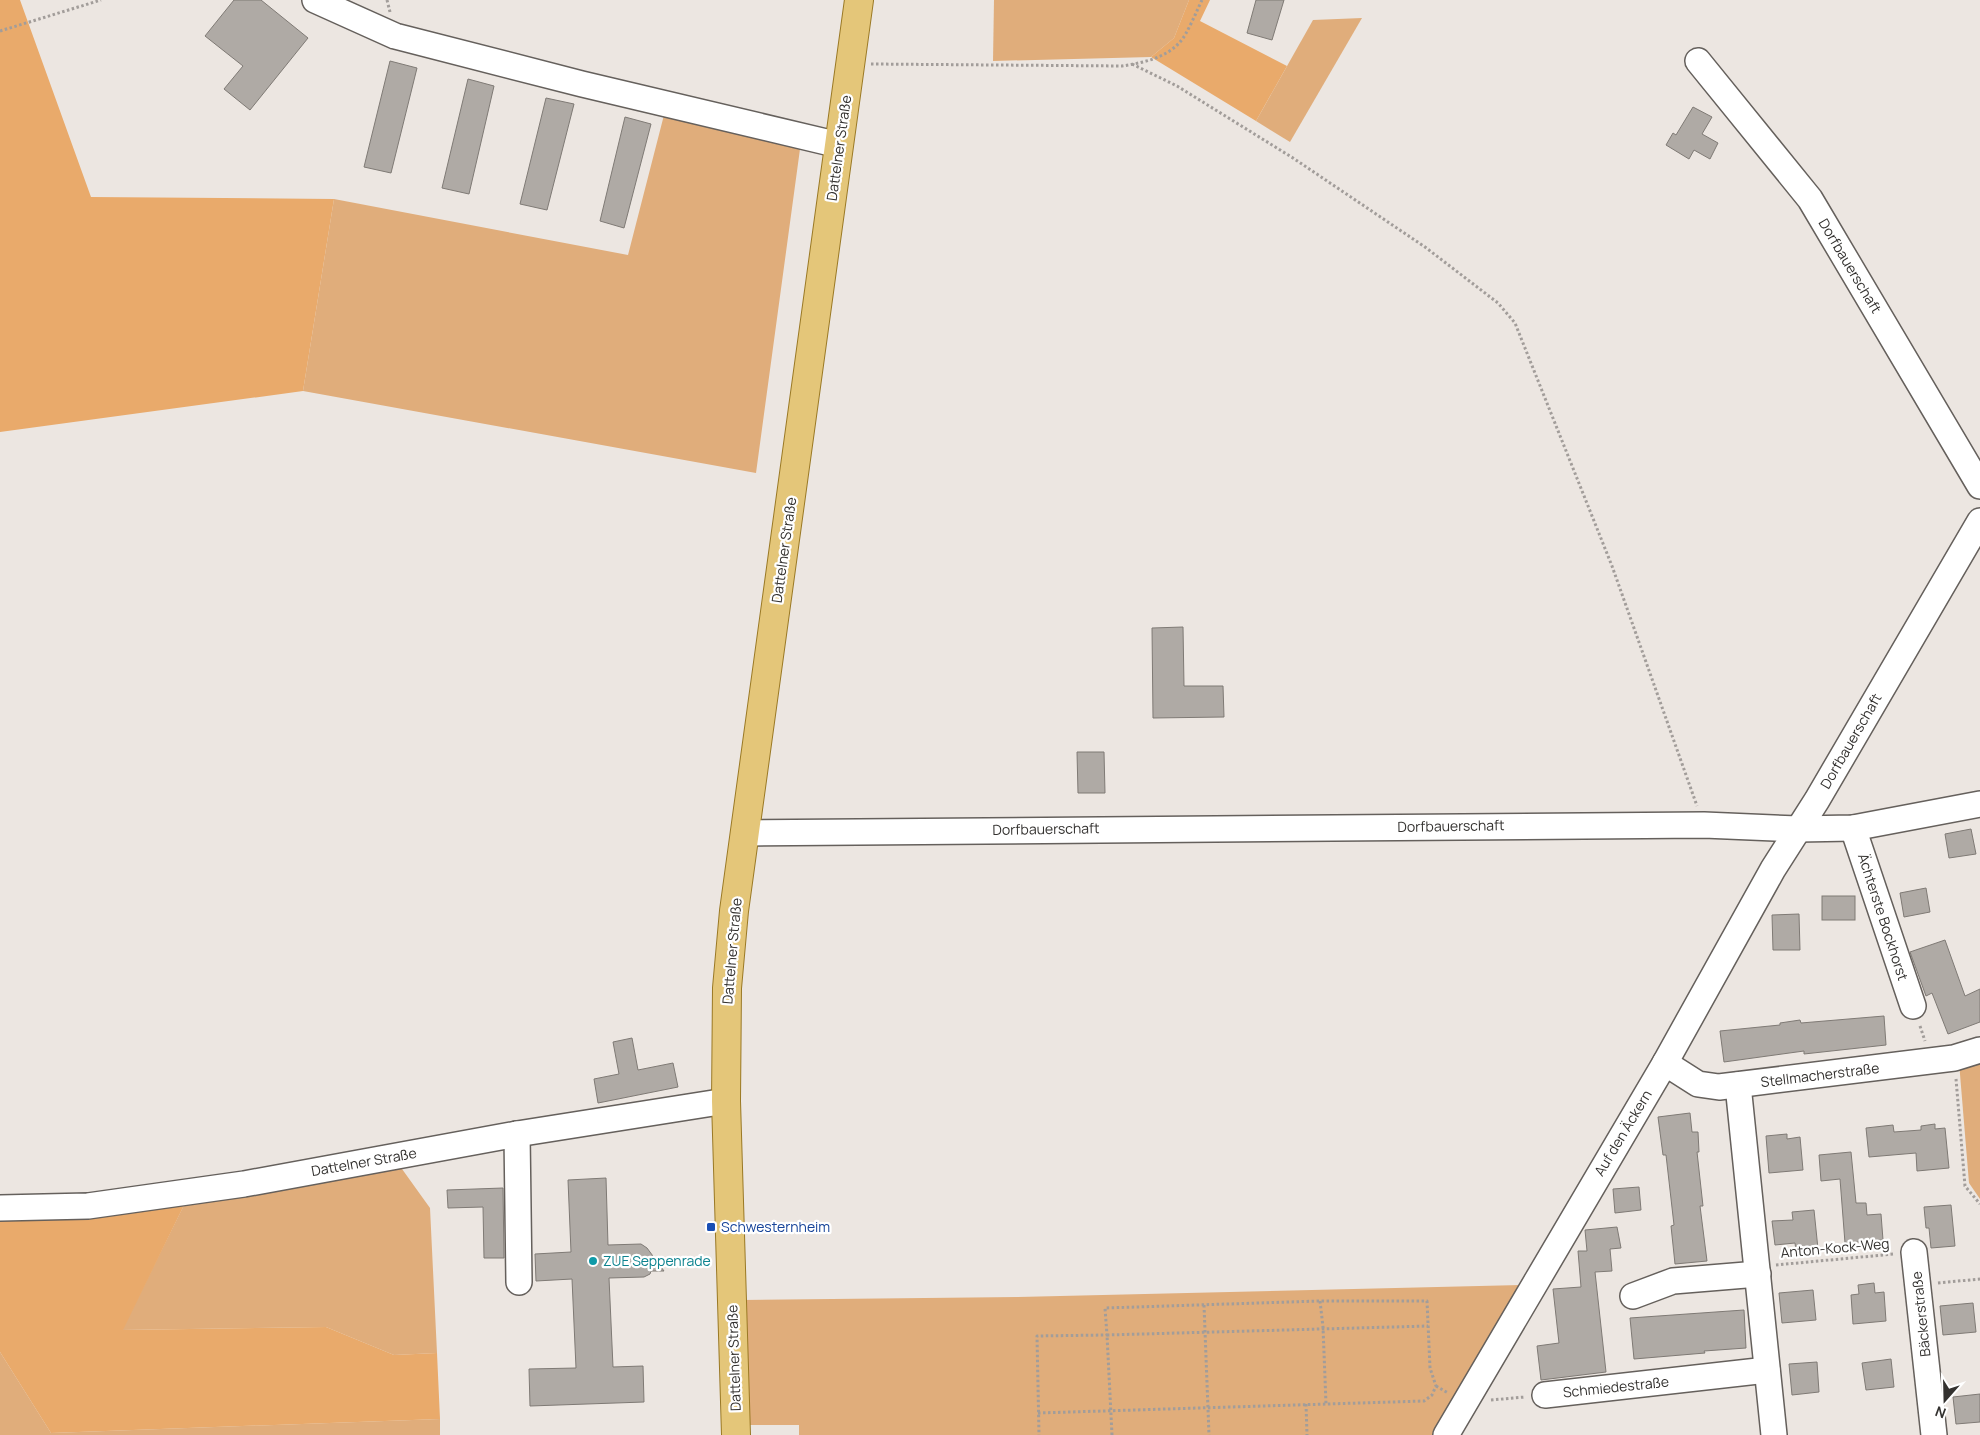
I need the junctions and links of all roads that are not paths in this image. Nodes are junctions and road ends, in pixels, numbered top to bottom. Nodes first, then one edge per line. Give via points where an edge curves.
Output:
1 (315, 0) edge
2 (859, 0) edge
3 (1698, 61) dead end
4 (839, 145) junction
5 (1980, 486) edge
6 (1980, 522) edge
7 (1980, 804) edge
8 (1853, 828) junction
9 (1798, 830) junction
10 (746, 833) junction
11 (1913, 1006) road end
12 (1980, 1050) edge
13 (1664, 1063) junction
14 (1738, 1085) junction
15 (726, 1101) junction
16 (517, 1134) junction
17 (0, 1208) edge
18 (1914, 1252) road end
19 (1757, 1270) junction
20 (519, 1282) dead end
21 (1633, 1296) dead end
22 (1767, 1370) junction
23 (1545, 1395) road end
24 (736, 1435) edge
25 (1446, 1435) edge
26 (1774, 1435) edge
27 (1934, 1435) edge

1 - 4 street via 395,36
2 - 4 main road, Dattelner Straße
3 - 5 street, Dorfbauerschaft via 1810,199
4 - 10 main road, Dattelner Straße
6 - 9 street, Dorfbauerschaft
7 - 8 street
8 - 9 street
8 - 11 street, Ächterste Bockhorst
9 - 10 street, Dorfbauerschaft via 1704,825
9 - 13 street, Auf den Äckern
10 - 15 main road, Dattelner Straße via 727,988
12 - 14 street, Stellmacherstraße via 1943,1059
13 - 14 street, Stellmacherstraße via 1698,1084
13 - 25 street, Auf den Äckern
14 - 19 street
15 - 16 street, Dattelner Straße
15 - 24 main road, Dattelner Straße
16 - 17 street, Dattelner Straße via 224,1187 88,1206
16 - 20 street
18 - 27 street, Bäckerstraße
19 - 21 street via 1673,1281
19 - 22 street
22 - 23 street, Schmiedestraße
22 - 26 street

